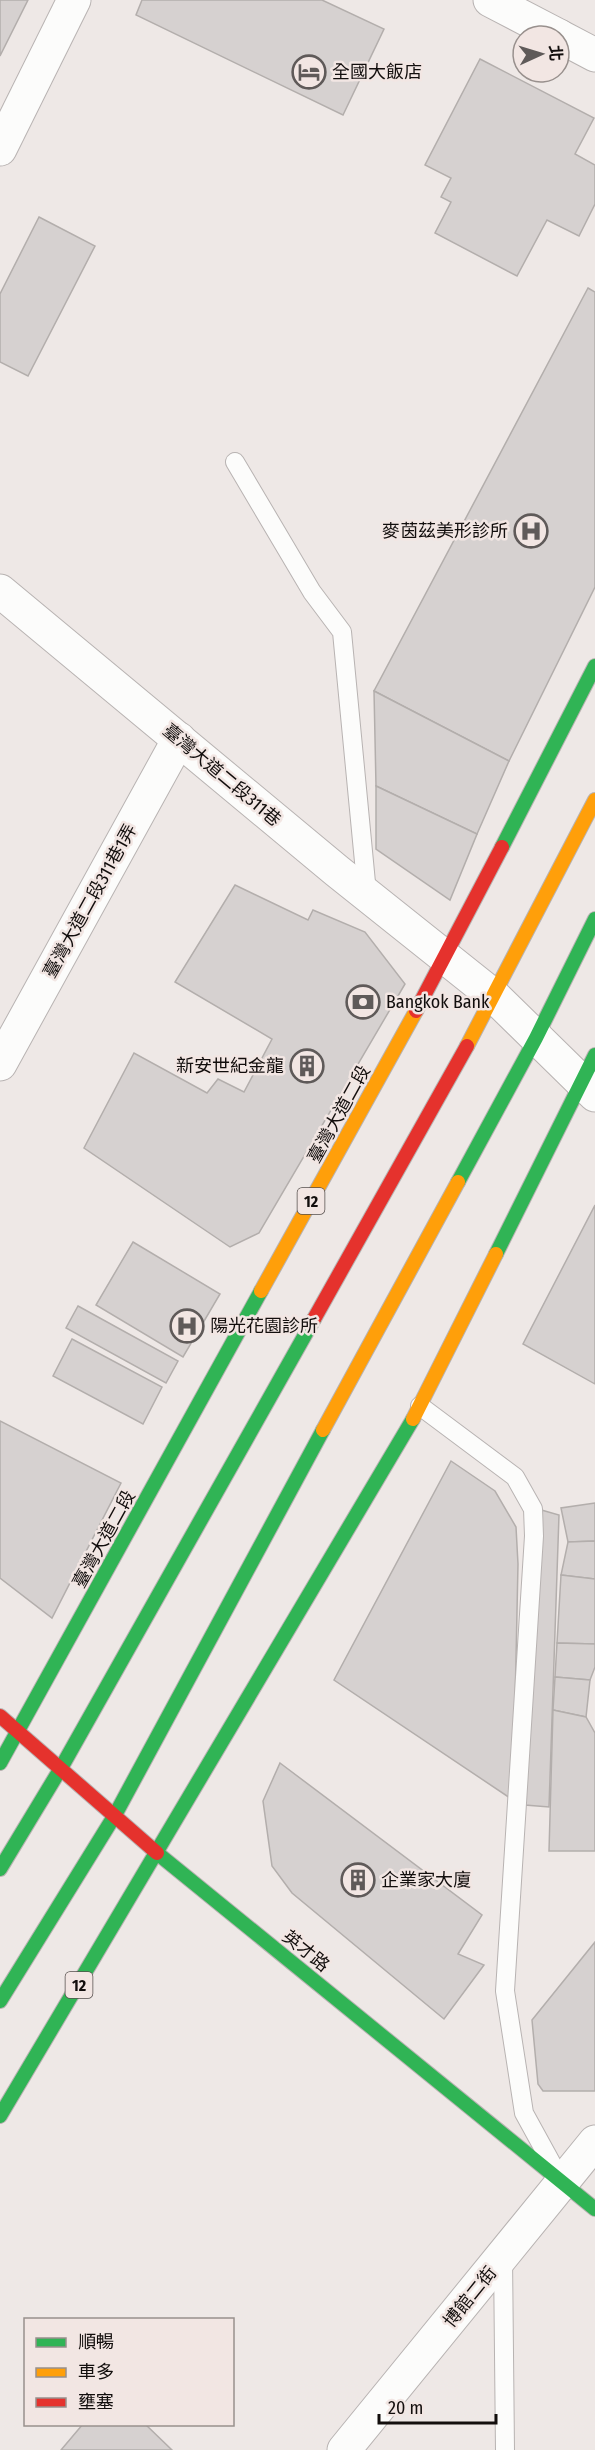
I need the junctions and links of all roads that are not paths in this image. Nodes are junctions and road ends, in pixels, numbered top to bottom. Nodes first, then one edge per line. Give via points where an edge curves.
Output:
1 (74, 0) edge
2 (490, 0) edge
3 (536, 24) edge
4 (571, 42) edge
5 (595, 55) edge
6 (0, 149) edge
7 (235, 462) dead end
8 (0, 591) edge
9 (595, 666) edge
10 (179, 739) junction
11 (595, 800) edge
12 (367, 893) junction
13 (595, 919) edge
14 (446, 956) junction
15 (495, 997) junction
16 (536, 1038) junction
17 (595, 1055) edge
18 (0, 1064) edge
19 (588, 1089) edge
20 (420, 1406) junction
21 (0, 1716) edge
22 (19, 1732) junction
23 (0, 1763) edge
24 (61, 1768) junction
25 (115, 1815) junction
26 (157, 1853) junction
27 (0, 1869) edge
28 (0, 2001) edge
29 (0, 2116) edge
30 (595, 2142) edge
31 (562, 2182) junction
32 (595, 2209) edge
33 (503, 2257) junction
34 (344, 2450) edge
35 (506, 2450) edge

1 - 6 street
2 - 3 street
4 - 5 street
7 - 12 lane via 312,592 342,632
8 - 10 street, 臺灣大道二段311巷
9 - 14 main road, 臺灣大道二段 / 12
10 - 12 street, 臺灣大道二段311巷
10 - 18 street, 臺灣大道二段311巷1弄
11 - 15 main road
12 - 14 street, 臺灣大道二段311巷
13 - 16 main road
14 - 15 street, 臺灣大道二段311巷
14 - 22 main road, 臺灣大道二段 / 12
15 - 16 street, 臺灣大道二段311巷
15 - 24 main road
16 - 19 street, 臺灣大道二段311巷
16 - 25 main road
17 - 19 main road, 12
19 - 20 main road, 12
20 - 26 main road, 12
20 - 31 lane via 515,1477 533,1509 505,1991 524,2114
21 - 22 main road, 英才路
22 - 23 main road, 臺灣大道二段 / 12
22 - 24 main road, 英才路
24 - 25 main road, 英才路
24 - 27 main road
25 - 26 main road, 英才路
25 - 28 main road
26 - 29 main road, 12
26 - 31 main road, 英才路
30 - 31 street, 博館二街
31 - 32 main road, 英才路
31 - 33 street, 博館二街
33 - 34 street, 博館二街
33 - 35 lane

